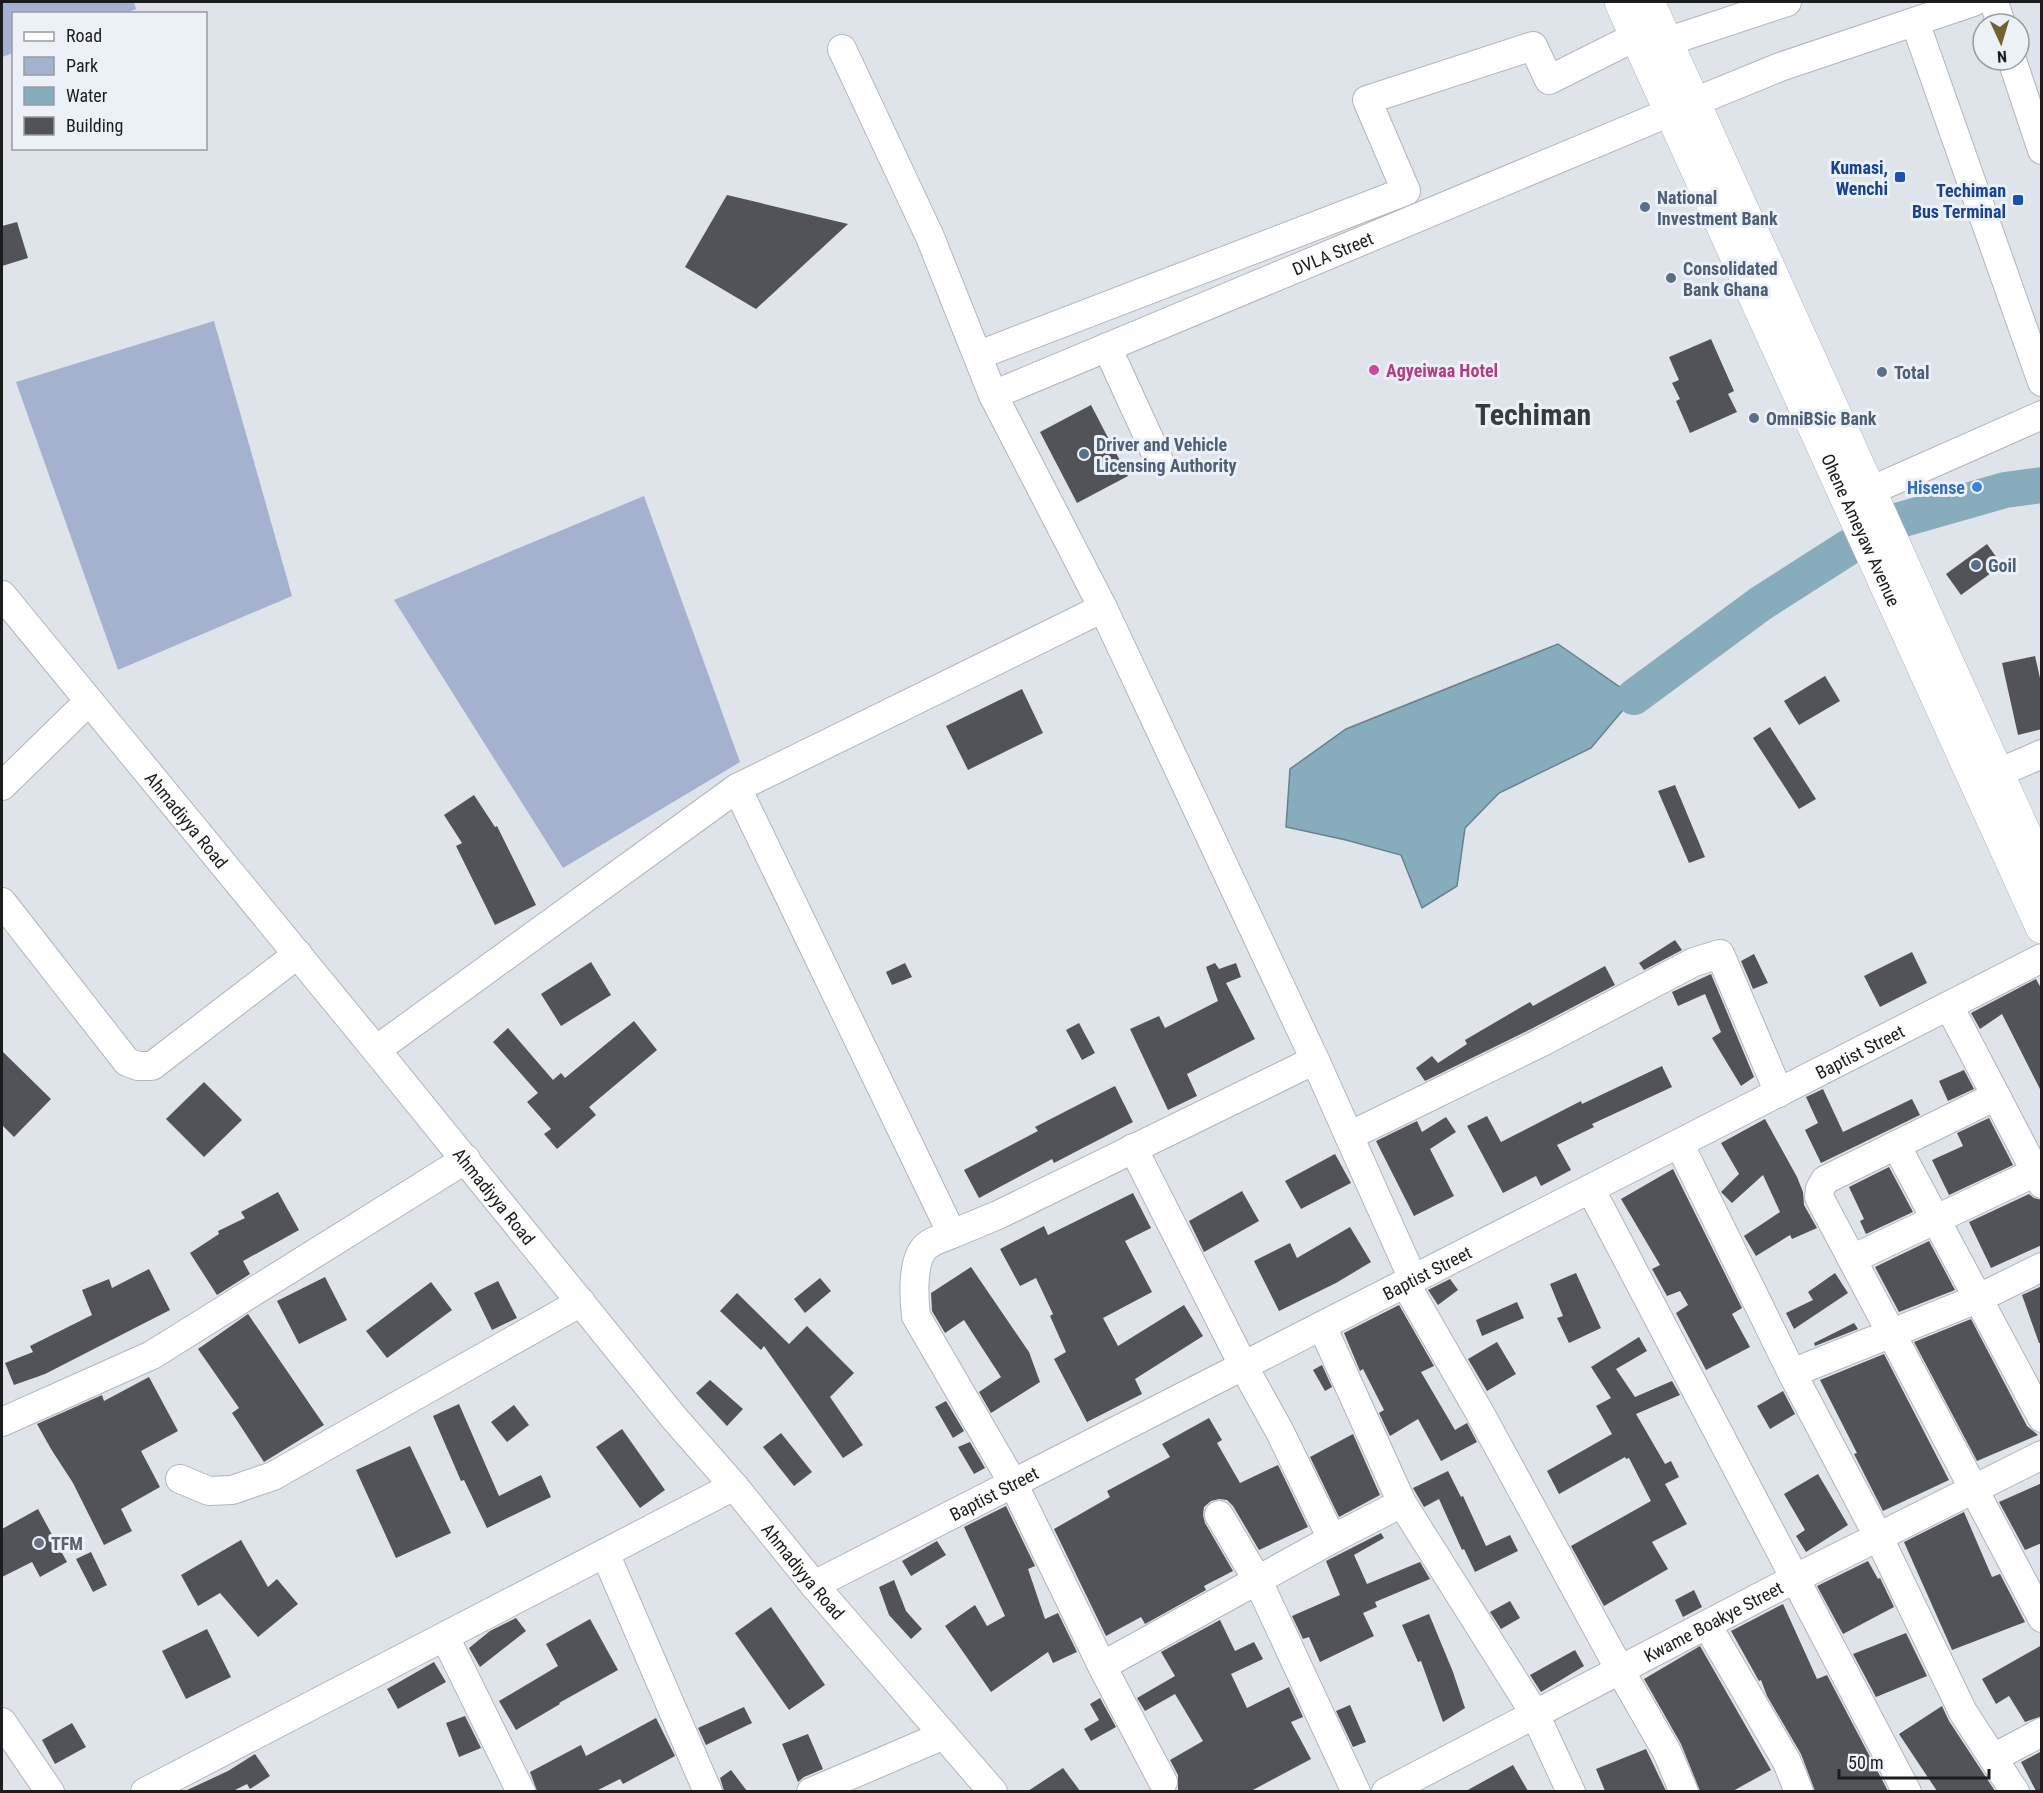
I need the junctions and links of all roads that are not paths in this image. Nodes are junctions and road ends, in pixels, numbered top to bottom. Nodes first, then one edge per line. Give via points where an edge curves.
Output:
1 (1621, 2) edge
2 (1648, 2) edge
3 (1787, 2) edge
4 (1973, 2) edge
5 (1915, 22) junction
6 (1651, 39) junction
7 (842, 49) dead end
8 (2016, 72) edge
9 (1681, 107) junction
10 (2042, 150) edge
11 (1107, 347) junction
12 (979, 355) junction
13 (2042, 382) edge
14 (993, 395) junction
15 (2042, 415) edge
16 (1830, 431) junction
17 (1158, 458) dead end
18 (1870, 491) junction
19 (1893, 571) junction
20 (2, 595) edge
21 (1103, 608) junction
22 (1937, 669) junction
23 (89, 701) junction
24 (2042, 754) edge
25 (1998, 772) junction
26 (2, 786) edge
27 (737, 788) junction
28 (2042, 872) edge
29 (2, 902) edge
30 (2042, 927) edge
31 (298, 954) junction
32 (2042, 958) edge
33 (1949, 1006) junction
34 (376, 1050) junction
35 (1315, 1060) junction
36 (1779, 1093) junction
37 (1996, 1096) junction
38 (1349, 1136) junction
39 (1680, 1145) junction
40 (1896, 1145) junction
41 (1133, 1148) junction
42 (466, 1159) junction
43 (2038, 1178) edge
44 (1591, 1190) junction
45 (1935, 1220) junction
46 (952, 1234) junction
47 (1852, 1259) junction
48 (2042, 1267) edge
49 (1409, 1281) junction
50 (1977, 1299) junction
51 (581, 1302) junction
52 (1322, 1326) junction
53 (1891, 1332) junction
54 (1244, 1365) junction
55 (1792, 1373) junction
56 (2042, 1418) edge
57 (2, 1422) edge
58 (2042, 1455) edge
59 (180, 1479) dead end
60 (1013, 1483) junction
61 (734, 1486) junction
62 (1973, 1489) junction
63 (1402, 1503) junction
64 (1219, 1515) dead end
65 (1879, 1538) junction
66 (1332, 1539) junction
67 (605, 1553) junction
68 (1794, 1579) junction
69 (1258, 1581) junction
70 (814, 1585) junction
71 (2042, 1618) edge
72 (1707, 1625) junction
73 (445, 1637) junction
74 (1102, 1666) junction
75 (1620, 1670) junction
76 (1535, 1714) junction
77 (2, 1722) edge
78 (2042, 1732) edge
79 (944, 1735) junction
80 (1993, 1758) junction
81 (1162, 1782) dead end
82 (50, 1791) edge
83 (145, 1791) edge
84 (521, 1791) edge
85 (708, 1791) edge
86 (811, 1791) edge
87 (993, 1791) edge
88 (1356, 1791) edge
89 (1386, 1791) edge
90 (1571, 1791) edge
91 (1684, 1791) edge
92 (1799, 1791) edge
93 (1906, 1791) edge
94 (2015, 1791) edge

1 - 6 highway, Ohene Ameyaw Avenue
2 - 6 highway, Ohene Ameyaw Avenue
3 - 6 street
4 - 5 street, DVLA Street
5 - 9 street, DVLA Street
5 - 13 street
6 - 9 highway, Ohene Ameyaw Avenue
6 - 12 street via 1549,80 1533,46 1367,100 1406,191
7 - 12 street via 930,237
8 - 10 street
9 - 11 street, DVLA Street
9 - 16 highway, Ohene Ameyaw Avenue
11 - 14 street, DVLA Street
11 - 17 street
12 - 14 street
14 - 21 street
15 - 18 street
16 - 18 highway, Ohene Ameyaw Avenue
16 - 19 highway, Ohene Ameyaw Avenue
18 - 19 highway, Ohene Ameyaw Avenue
19 - 22 highway, Ohene Ameyaw Avenue
20 - 23 street, Ahmadiyya Road
21 - 27 street
21 - 35 street
22 - 25 highway, Ohene Ameyaw Avenue
22 - 30 highway, Ohene Ameyaw Avenue
23 - 26 street
23 - 31 street, Ahmadiyya Road
24 - 25 street
25 - 28 highway, Ohene Ameyaw Avenue
27 - 34 street
27 - 46 street
29 - 31 street via 127,1062 138,1066 152,1066
31 - 34 street, Ahmadiyya Road
32 - 33 street, Baptist Street
33 - 36 street, Baptist Street
33 - 37 street
34 - 42 street, Ahmadiyya Road
35 - 38 street
35 - 41 street
36 - 38 street via 1720,954 1694,962
36 - 39 street, Baptist Street
37 - 40 street
37 - 43 street
38 - 49 street
39 - 44 street, Baptist Street
39 - 55 street
40 - 45 street
40 - 47 street via 1825,1180 1820,1189 1819,1197
41 - 46 street
41 - 54 street
42 - 51 street, Ahmadiyya Road
42 - 57 street via 152,1355
43 - 45 street
44 - 49 street, Baptist Street
44 - 68 street
45 - 47 street
45 - 50 street
46 - 60 street via 922,1251 914,1290 916,1316
47 - 53 street
48 - 50 street
49 - 52 street, Baptist Street
49 - 75 street
50 - 53 street
50 - 56 street
51 - 59 street via 273,1476 232,1490 209,1491
51 - 61 street, Ahmadiyya Road
52 - 54 street, Baptist Street
52 - 63 street
53 - 55 street
53 - 62 street
54 - 60 street, Baptist Street
54 - 66 street
55 - 65 street
58 - 62 street, Kwame Boakye Street
60 - 70 street, Baptist Street
60 - 74 street
61 - 67 street
61 - 70 street, Ahmadiyya Road
62 - 65 street, Kwame Boakye Street
62 - 71 street
63 - 66 street
63 - 76 street
64 - 69 street
65 - 68 street, Kwame Boakye Street
65 - 80 street via 1963,1712
66 - 69 street
67 - 73 street
67 - 85 street
68 - 72 street, Kwame Boakye Street
68 - 93 street
69 - 74 street
69 - 88 street
70 - 79 street, Ahmadiyya Road
72 - 75 street, Kwame Boakye Street
72 - 92 street
73 - 83 street
73 - 84 street
74 - 81 street
75 - 76 street, Kwame Boakye Street
75 - 91 street via 1667,1752
76 - 89 street, Kwame Boakye Street
76 - 90 street
77 - 82 street
78 - 80 street
79 - 86 street
79 - 87 street, Ahmadiyya Road
80 - 94 street

